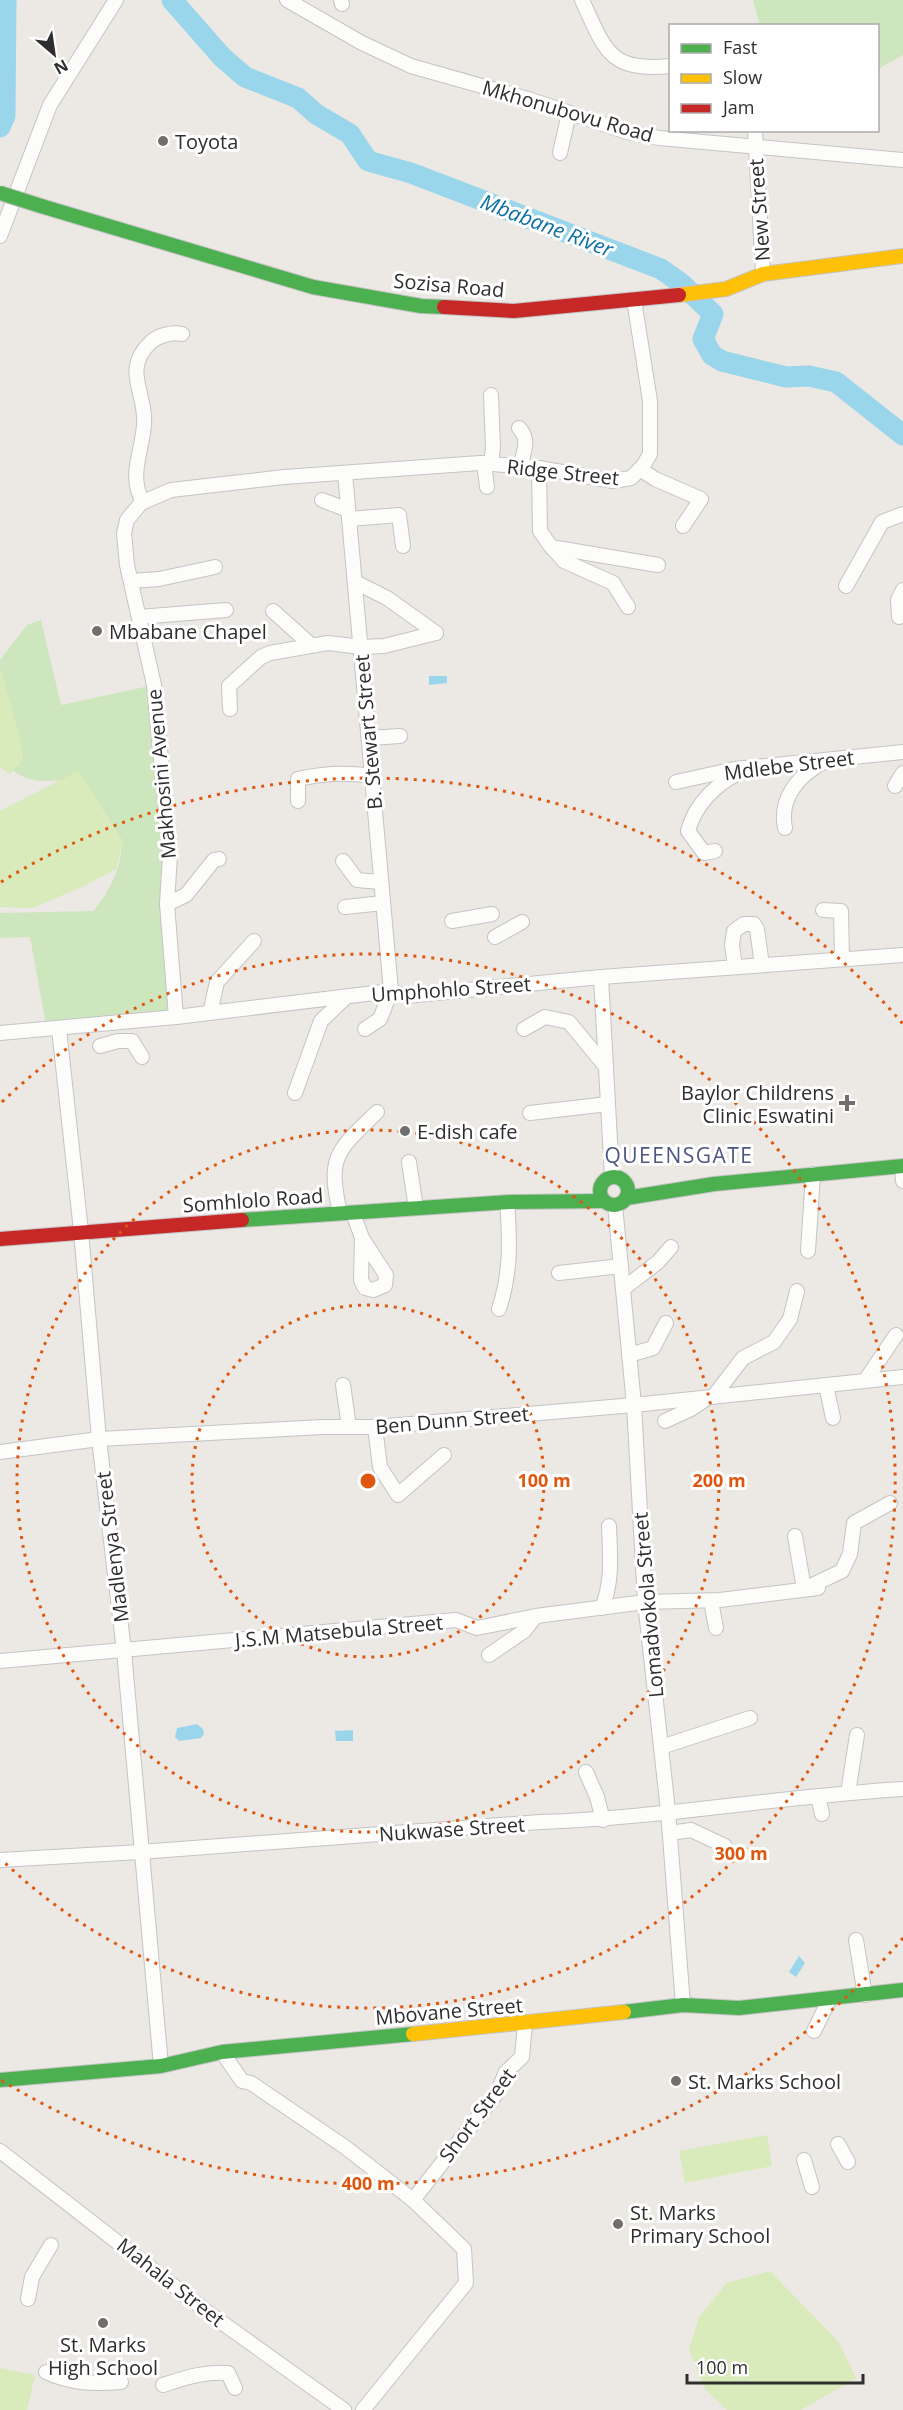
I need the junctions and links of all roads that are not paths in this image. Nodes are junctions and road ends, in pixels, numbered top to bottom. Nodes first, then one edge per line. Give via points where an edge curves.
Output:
1 (116, 0) edge
2 (287, 0) edge
3 (582, 0) edge
4 (669, 66) edge
5 (569, 113) junction
6 (755, 132) edge
7 (755, 146) junction
8 (560, 153) dead end
9 (903, 160) edge
10 (0, 193) edge
11 (0, 236) edge
12 (903, 256) edge
13 (763, 274) junction
14 (634, 300) junction
15 (182, 334) dead end
16 (491, 395) dead end
17 (519, 428) dead end
18 (487, 463) junction
19 (520, 466) junction
20 (540, 468) junction
21 (640, 469) junction
22 (345, 473) junction
23 (487, 487) dead end
24 (322, 500) dead end
25 (143, 502) junction
26 (349, 514) junction
27 (903, 514) edge
28 (683, 526) dead end
29 (403, 546) dead end
30 (550, 547) junction
31 (658, 565) dead end
32 (215, 567) dead end
33 (131, 581) junction
34 (355, 582) junction
35 (846, 586) dead end
36 (903, 590) edge
37 (628, 607) dead end
38 (226, 610) dead end
39 (273, 611) dead end
40 (139, 617) junction
41 (899, 617) dead end
42 (311, 645) junction
43 (361, 647) junction
44 (230, 709) dead end
45 (400, 736) dead end
46 (369, 738) junction
47 (903, 752) edge
48 (832, 759) junction
49 (752, 767) junction
50 (903, 773) edge
51 (372, 776) junction
52 (676, 782) dead end
53 (895, 786) dead end
54 (298, 801) dead end
55 (785, 828) dead end
56 (715, 851) dead end
57 (219, 859) dead end
58 (343, 861) dead end
59 (381, 882) junction
60 (383, 903) junction
61 (167, 904) junction
62 (345, 907) dead end
63 (823, 910) dead end
64 (492, 915) dead end
65 (452, 921) dead end
66 (522, 922) dead end
67 (495, 937) dead end
68 (254, 941) dead end
69 (903, 955) edge
70 (842, 960) junction
71 (762, 965) junction
72 (735, 967) junction
73 (601, 977) junction
74 (391, 991) junction
75 (346, 997) junction
76 (210, 1013) junction
77 (176, 1017) junction
78 (59, 1029) junction
79 (365, 1029) dead end
80 (524, 1029) dead end
81 (0, 1033) edge
82 (100, 1046) dead end
83 (142, 1057) dead end
84 (606, 1067) junction
85 (295, 1093) dead end
86 (608, 1104) junction
87 (376, 1112) dead end
88 (530, 1113) dead end
89 (410, 1162) dead end
90 (903, 1166) edge
91 (813, 1174) junction
92 (612, 1177) joint
93 (903, 1181) edge
94 (614, 1195) junction
95 (508, 1202) junction
96 (416, 1208) junction
97 (347, 1213) junction
98 (81, 1231) junction
99 (362, 1238) dead end
100 (0, 1239) edge
101 (671, 1247) dead end
102 (808, 1251) dead end
103 (621, 1266) junction
104 (559, 1273) dead end
105 (623, 1289) junction
106 (797, 1291) dead end
107 (499, 1309) dead end
108 (666, 1323) dead end
109 (896, 1335) dead end
110 (629, 1355) junction
111 (903, 1377) edge
112 (865, 1381) junction
113 (343, 1385) dead end
114 (826, 1385) junction
115 (710, 1397) junction
116 (634, 1405) junction
117 (833, 1418) dead end
118 (665, 1421) dead end
119 (349, 1427) junction
120 (375, 1427) junction
121 (99, 1439) junction
122 (0, 1452) edge
123 (444, 1455) dead end
124 (891, 1503) dead end
125 (609, 1526) dead end
126 (795, 1536) dead end
127 (811, 1588) junction
128 (711, 1601) junction
129 (645, 1602) junction
130 (602, 1608) junction
131 (536, 1616) junction
132 (716, 1628) dead end
133 (124, 1651) junction
134 (489, 1655) dead end
135 (0, 1661) edge
136 (750, 1718) dead end
137 (857, 1735) dead end
138 (661, 1747) junction
139 (586, 1772) dead end
140 (903, 1789) edge
141 (848, 1792) junction
142 (818, 1796) junction
143 (668, 1811) junction
144 (822, 1814) dead end
145 (603, 1820) junction
146 (670, 1833) junction
147 (725, 1846) dead end
148 (140, 1852) junction
149 (0, 1860) edge
150 (856, 1940) dead end
151 (903, 1990) edge
152 (865, 1995) junction
153 (830, 1998) junction
154 (683, 2006) junction
155 (525, 2024) junction
156 (814, 2031) dead end
157 (222, 2052) junction
158 (160, 2066) junction
159 (0, 2080) edge
160 (838, 2144) dead end
161 (0, 2151) edge
162 (804, 2160) dead end
163 (848, 2162) dead end
164 (812, 2187) dead end
165 (413, 2200) junction
166 (51, 2245) dead end
167 (28, 2299) dead end
168 (46, 2372) dead end
169 (121, 2382) dead end
170 (163, 2385) dead end
171 (235, 2388) dead end
172 (344, 2410) edge
173 (363, 2410) edge

1 - 11 street via 50,105
2 - 5 street, Mkhonubovu Road via 411,66
3 - 4 street via 607,51 625,64 643,69
5 - 7 street, Mkhonubovu Road via 659,138
5 - 8 street
6 - 7 street, New Street
7 - 9 street, Mkhonubovu Road
7 - 13 street, New Street
10 - 14 main road, Sozisa Road, bridge via 313,287 421,306 514,311
12 - 13 main road, Sozisa Road
13 - 14 main road, Sozisa Road via 726,290
14 - 21 street, Ridge Street via 650,401 650,454
15 - 25 street via 154,339 141,353 135,372 145,423 135,488
16 - 18 street via 493,447
17 - 19 street via 525,434 526,447
18 - 19 street, Ridge Street
18 - 22 street, Ridge Street
18 - 23 street
19 - 20 street, Ridge Street
20 - 21 street, Ridge Street via 613,481 631,478
20 - 30 street via 540,531
21 - 28 street via 701,499
22 - 25 street, Ridge Street via 171,490
22 - 26 street, B. Stewart Street
24 - 26 street
25 - 33 street, Makhosini Avenue via 127,520 123,533
26 - 29 street via 399,515
26 - 34 street, B. Stewart Street
27 - 35 street via 882,522
30 - 31 street
30 - 37 street via 564,561 613,583
32 - 33 street
33 - 40 street, Makhosini Avenue
34 - 43 street, B. Stewart Street
34 - 43 street via 387,598 436,633 384,646
36 - 41 street via 897,600
38 - 40 street
39 - 42 street
40 - 61 street, Makhosini Avenue via 154,686 170,855
42 - 43 street
42 - 44 street via 261,657 229,686
43 - 46 street, B. Stewart Street
45 - 46 street
46 - 51 street, B. Stewart Street
47 - 48 street, Mdlebe Street
48 - 49 street, Mdlebe Street
48 - 55 street via 813,768 789,795 782,812
49 - 52 street, Mdlebe Street
49 - 56 street via 717,788 692,816 688,831 695,843 704,853
50 - 53 street
51 - 54 street via 352,773 298,779
51 - 59 street, B. Stewart Street via 382,821
57 - 61 street via 214,860 186,895
58 - 59 street via 357,880
59 - 60 street, B. Stewart Street
60 - 62 street
60 - 74 street, B. Stewart Street
61 - 77 street, Makhosini Avenue
63 - 70 street via 841,911
64 - 65 street
66 - 67 street
68 - 76 street via 217,982
69 - 70 street, Umphohlo Street
70 - 71 street, Umphohlo Street
71 - 72 street, Umphohlo Street
71 - 72 street via 758,929 754,924 744,924 734,931
72 - 73 street, Umphohlo Street
73 - 74 street, Umphohlo Street via 406,996
73 - 84 street
74 - 75 street, Umphohlo Street
74 - 79 street via 380,1019
75 - 76 street, Umphohlo Street
75 - 85 street via 321,1021
76 - 77 street, Umphohlo Street
77 - 78 street, Umphohlo Street
78 - 81 street, Umphohlo Street
78 - 98 street, Madlenya Street
80 - 84 street via 545,1017 569,1022
82 - 83 street via 132,1041
84 - 86 street
86 - 88 street
86 - 92 street
87 - 97 street via 342,1146 334,1181
89 - 96 street
90 - 91 main road, Somhlolo Road
90 - 93 street
91 - 94 main road, Somhlolo Road
91 - 102 street
92 - 94 main road via 604,1180
94 - 95 main road, Somhlolo Road
94 - 103 street, Lomadvokola Street
95 - 96 main road, Somhlolo Road
95 - 107 street via 510,1257
96 - 97 main road, Somhlolo Road
97 - 98 main road, Somhlolo Road
97 - 99 street
98 - 100 main road, Somhlolo Road
98 - 121 street, Madlenya Street
101 - 105 street
103 - 104 street
103 - 105 street, Lomadvokola Street
105 - 110 street, Lomadvokola Street
106 - 115 street via 790,1319 774,1342 743,1358
108 - 110 street via 653,1348
109 - 112 street
110 - 116 street, Lomadvokola Street
111 - 112 street, Ben Dunn Street
112 - 114 street, Ben Dunn Street
113 - 119 street
114 - 115 street, Ben Dunn Street
114 - 117 street
115 - 116 street, Ben Dunn Street
115 - 118 street
116 - 120 street, Ben Dunn Street
116 - 129 street, Lomadvokola Street
119 - 120 street, Ben Dunn Street
119 - 121 street, Ben Dunn Street
120 - 123 street via 380,1467 398,1495
121 - 122 street, Ben Dunn Street
121 - 133 street, Madlenya Street
124 - 127 street, J.S.M Matsebula Street via 854,1523 850,1554 842,1571
125 - 130 street via 611,1571
126 - 127 street
127 - 128 street, J.S.M Matsebula Street
128 - 129 street, J.S.M Matsebula Street
128 - 132 street
129 - 130 street, J.S.M Matsebula Street
129 - 138 street, Lomadvokola Street
130 - 131 street, J.S.M Matsebula Street
131 - 133 street, J.S.M Matsebula Street via 477,1628 456,1620
131 - 134 street via 524,1631
133 - 135 street, J.S.M Matsebula Street
133 - 148 street, Madlenya Street
136 - 138 street
137 - 141 street
138 - 143 street, Lomadvokola Street
139 - 145 street
140 - 141 street, Nukwase Street
141 - 142 street, Nukwase Street
142 - 143 street, Nukwase Street
142 - 144 street
143 - 145 street, Nukwase Street
143 - 146 street, Lomadvokola Street
145 - 148 street, Nukwase Street
146 - 147 street via 691,1830
146 - 154 street, Lomadvokola Street
148 - 149 street, Nukwase Street
148 - 158 street, Madlenya Street
150 - 152 street
151 - 152 main road, Mbovane Street
152 - 153 main road, Mbovane Street
153 - 154 main road, Mbovane Street via 739,2007
153 - 156 street
154 - 155 main road, Mbovane Street
155 - 157 main road, Mbovane Street
155 - 165 street, Short Street via 522,2057 506,2072 497,2093
157 - 158 main road, Mbovane Street
157 - 165 street via 242,2081 251,2083 345,2147
158 - 159 main road, Mbovane Street
160 - 163 street
161 - 172 street, Mahala Street via 210,2314
162 - 164 street
165 - 173 street via 464,2249 466,2283
166 - 167 street via 32,2277
168 - 169 street via 81,2383
170 - 171 street via 216,2372 228,2373

